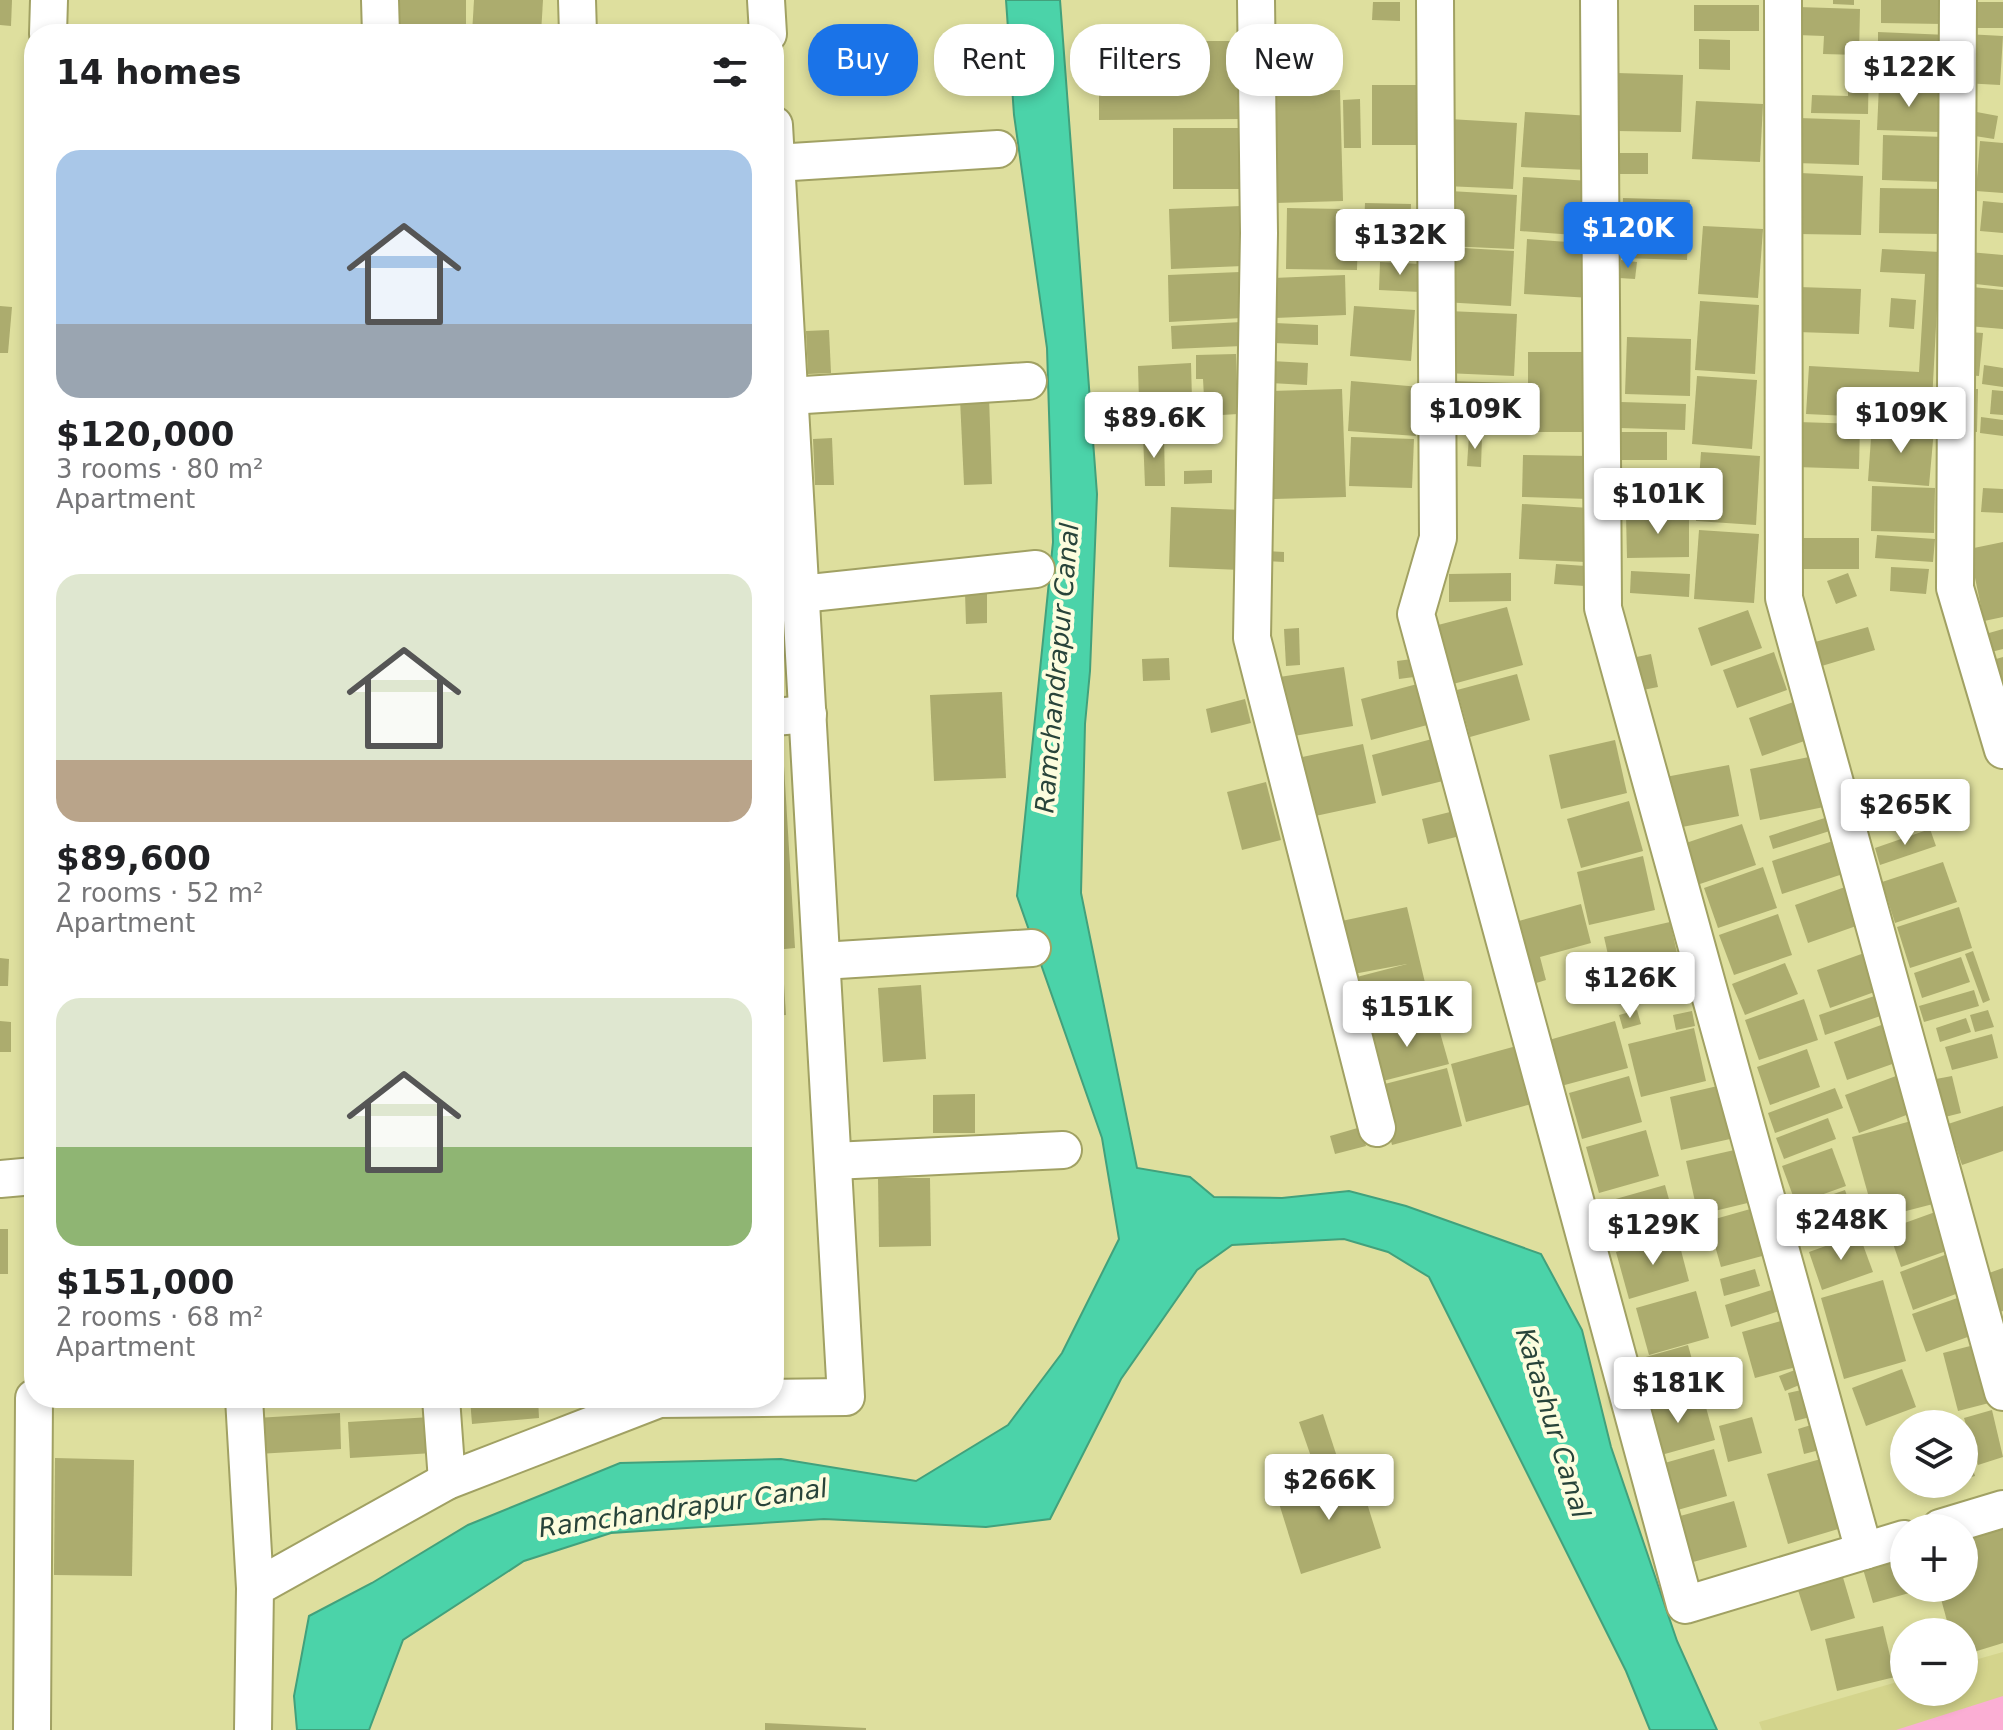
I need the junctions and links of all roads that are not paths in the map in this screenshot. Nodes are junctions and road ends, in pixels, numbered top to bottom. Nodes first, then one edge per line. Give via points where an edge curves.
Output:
1 (49, 0) edge
2 (380, 0) edge
3 (577, 0) edge
4 (766, 0) edge
5 (1256, 0) edge
6 (1435, 0) edge
7 (1599, 0) edge
8 (1783, 0) edge
9 (1958, 0) edge
10 (48, 24) edge
11 (381, 24) edge
12 (578, 24) edge
13 (767, 24) edge
14 (998, 149) dead end
15 (784, 162) edge
16 (784, 306) edge
17 (1028, 381) dead end
18 (789, 396) junction
19 (1036, 569) dead end
20 (801, 594) junction
21 (791, 716) edge
22 (2003, 750) edge
23 (1032, 948) dead end
24 (822, 961) junction
25 (1377, 1128) dead end
26 (1063, 1150) dead end
27 (833, 1161) junction
28 (24, 1177) edge
29 (0, 1179) edge
30 (2003, 1392) edge
31 (784, 1398) edge
32 (34, 1408) edge
33 (245, 1408) edge
34 (442, 1408) edge
35 (628, 1408) edge
36 (447, 1481) junction
37 (2003, 1509) edge
38 (1978, 1517) edge
39 (1890, 1543) edge
40 (1864, 1551) junction
41 (255, 1588) junction
42 (32, 1730) edge
43 (253, 1730) edge

1 - 10 street
2 - 11 street
3 - 12 street
4 - 13 street
5 - 25 street via 1259,233 1252,638
6 - 40 street via 1438,538 1416,614 1685,1605
7 - 40 street via 1603,608
8 - 30 street via 1784,598
9 - 22 street via 1955,588
14 - 15 street
16 - 18 street
17 - 18 street
18 - 20 street
19 - 20 street
20 - 21 street
21 - 24 street
23 - 24 street
24 - 27 street
26 - 27 street
27 - 31 street via 846,1397
28 - 29 street
32 - 42 street
33 - 41 street
34 - 36 street
35 - 36 street
36 - 41 street
37 - 38 street
39 - 40 street
41 - 43 street

